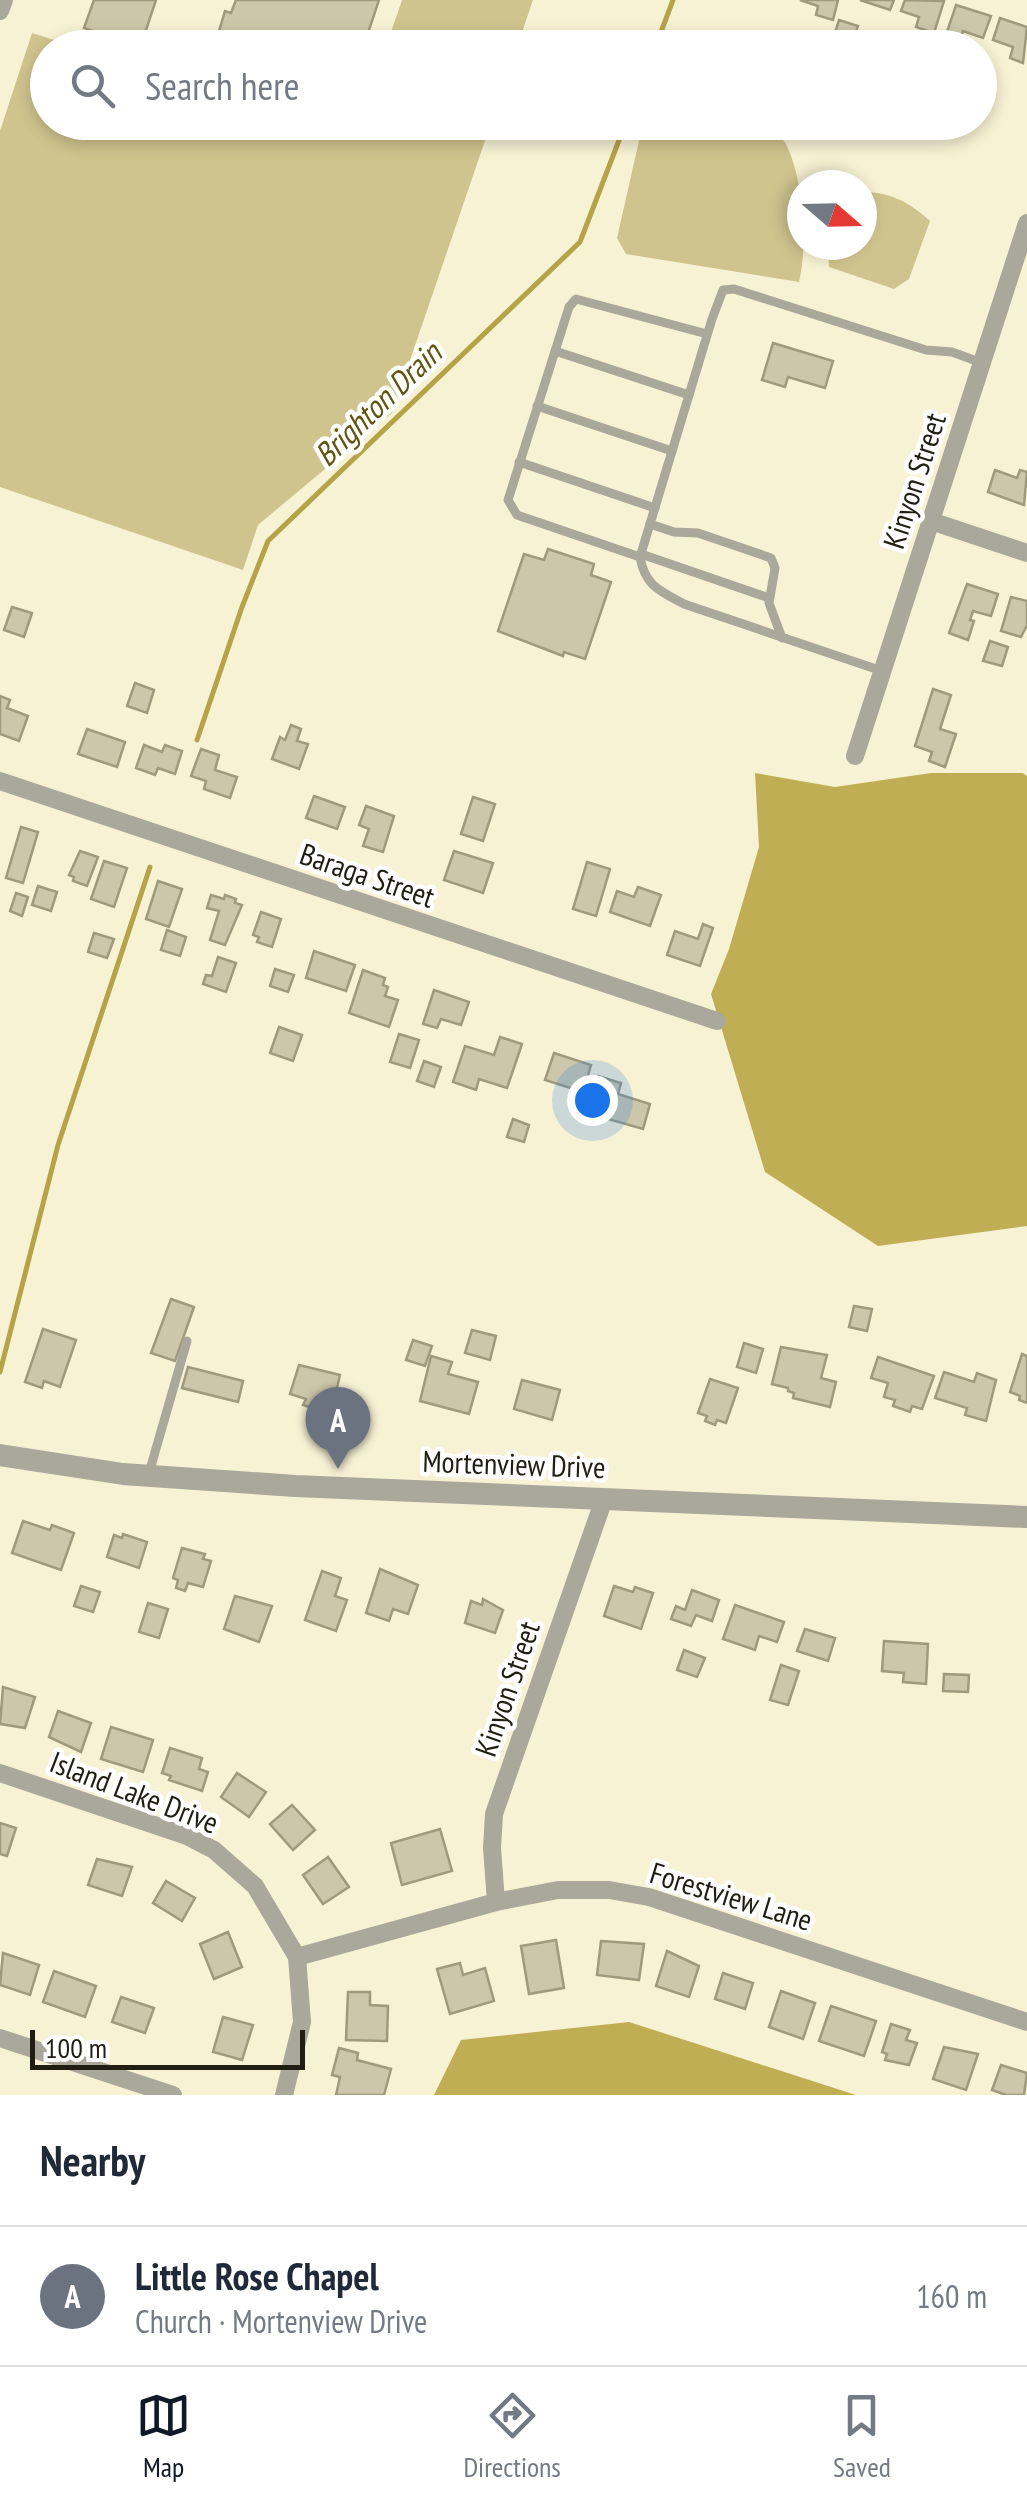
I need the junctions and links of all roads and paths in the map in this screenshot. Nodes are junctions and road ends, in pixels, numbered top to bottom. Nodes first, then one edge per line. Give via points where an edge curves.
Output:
1 (4, 0) edge
2 (0, 11) edge
3 (1027, 223) edge
4 (1021, 265) edge
5 (707, 334) junction
6 (555, 351) junction
7 (982, 363) junction
8 (689, 395) junction
9 (537, 406) junction
10 (672, 451) junction
11 (520, 462) junction
12 (654, 508) junction
13 (931, 521) junction
14 (650, 524) junction
15 (1027, 553) edge
16 (640, 555) junction
17 (770, 598) junction
18 (782, 638) junction
19 (882, 672) junction
20 (854, 756) dead end
21 (0, 781) edge
22 (717, 1022) dead end
23 (187, 1341) dead end
24 (0, 1455) edge
25 (148, 1475) junction
26 (604, 1499) junction
27 (1027, 1517) edge
28 (0, 1774) edge
29 (496, 1902) junction
30 (297, 1957) junction
31 (1027, 2022) edge
32 (0, 2038) edge
33 (173, 2095) edge
34 (284, 2095) edge

1 - 2 street
3 - 4 street, Kinyon Street
4 - 7 street, Kinyon Street
5 - 6 lane via 576,299
5 - 7 lane via 724,290 734,289
5 - 8 lane
6 - 8 lane
6 - 9 lane
7 - 13 street, Kinyon Street
8 - 10 lane
9 - 10 lane
9 - 11 lane
10 - 12 lane
11 - 12 lane
11 - 16 lane via 508,500 517,515
12 - 14 lane
13 - 15 street
13 - 19 street, Kinyon Street
14 - 16 lane
14 - 17 lane via 772,558
16 - 17 lane
16 - 18 lane via 643,574 657,590
17 - 18 lane
18 - 19 lane
19 - 20 street, Kinyon Street
21 - 22 street, Baraga Street
23 - 25 lane
24 - 25 street, Mortenview Drive
25 - 26 street, Mortenview Drive
26 - 27 street, Mortenview Drive
26 - 29 street, Kinyon Street via 494,1814
28 - 30 street, Island Lake Drive via 214,1850 255,1886
29 - 30 street, Forestview Lane
29 - 31 street, Forestview Lane via 558,1890 649,1897
30 - 34 street, Island Lake Drive via 302,2022
32 - 33 street

